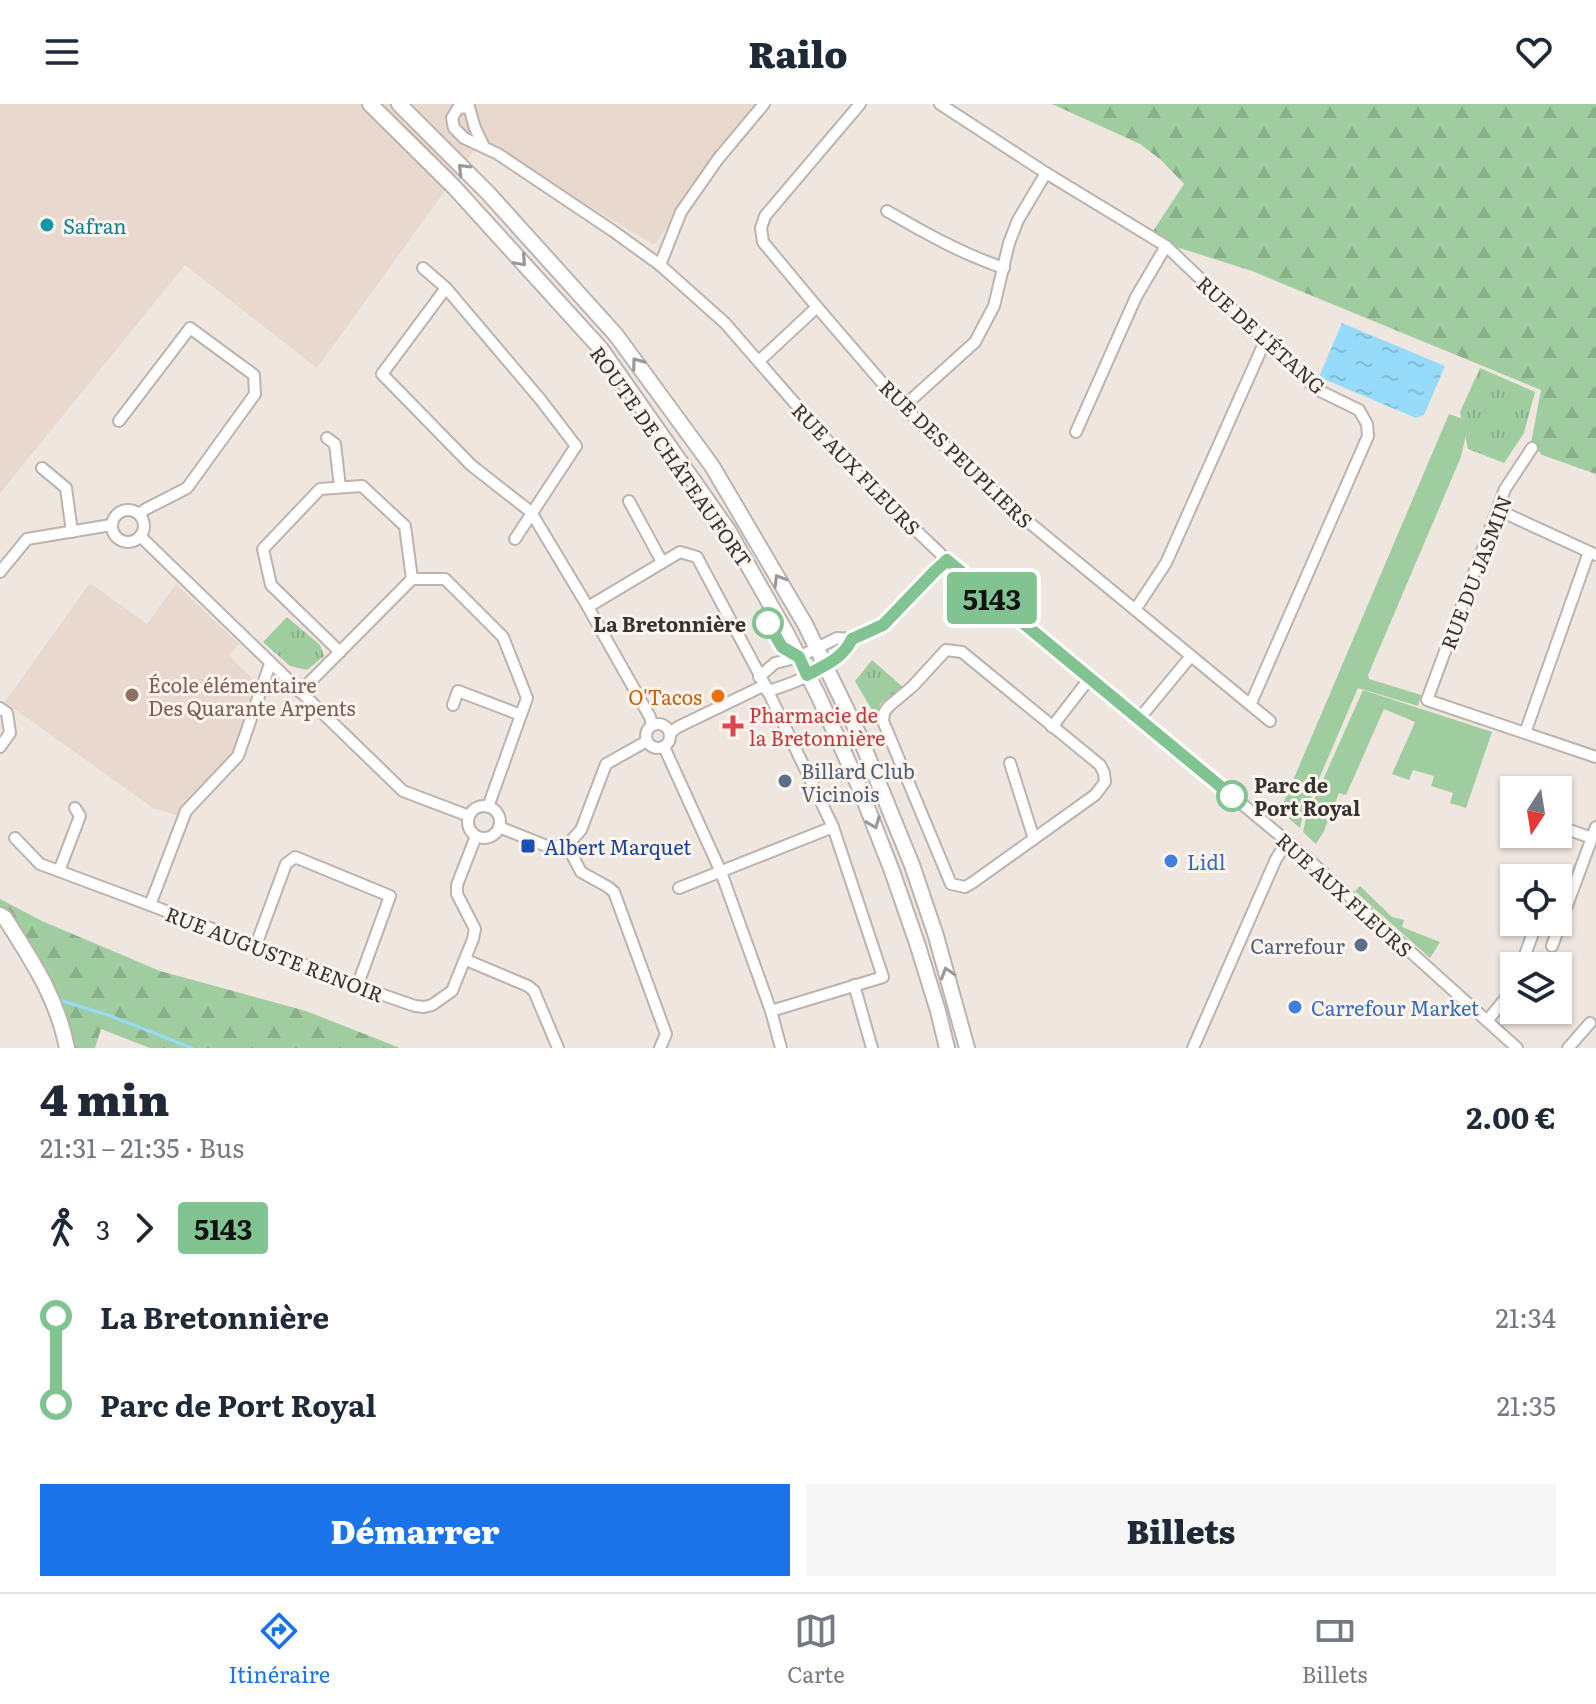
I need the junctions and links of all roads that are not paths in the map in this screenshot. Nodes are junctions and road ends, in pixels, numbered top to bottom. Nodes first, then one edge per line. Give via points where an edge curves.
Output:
1 (370, 104) edge
2 (399, 104) edge
3 (764, 104) edge
4 (860, 104) edge
5 (940, 104) edge
6 (484, 147) dead end
7 (1046, 173) junction
8 (887, 211) dead end
9 (1166, 246) junction
10 (660, 265) junction
11 (423, 268) dead end
12 (1004, 268) junction
13 (446, 288) junction
14 (817, 307) junction
15 (1265, 341) junction
16 (759, 361) junction
17 (903, 407) junction
18 (119, 421) dead end
19 (1076, 432) dead end
20 (327, 438) dead end
21 (1532, 448) dead end
22 (42, 468) dead end
23 (340, 487) junction
24 (629, 501) dead end
25 (1498, 510) junction
26 (531, 512) junction
27 (139, 514) junction
28 (111, 525) junction
29 (72, 532) junction
30 (140, 536) junction
31 (515, 539) dead end
32 (1592, 553) edge
33 (947, 560) junction
34 (662, 562) junction
35 (0, 572) edge
36 (412, 579) junction
37 (588, 607) junction
38 (1135, 610) junction
39 (852, 639) junction
40 (340, 652) junction
41 (807, 653) junction
42 (1191, 656) junction
43 (270, 664) junction
44 (826, 665) junction
45 (807, 675) junction
46 (1089, 679) junction
47 (764, 684) junction
48 (300, 692) junction
49 (1251, 703) junction
50 (453, 705) dead end
51 (0, 708) edge
52 (521, 715) junction
53 (1139, 719) junction
54 (1270, 721) dead end
55 (652, 725) junction
56 (1052, 727) junction
57 (670, 733) junction
58 (1525, 733) junction
59 (647, 741) junction
60 (0, 747) edge
61 (664, 747) junction
62 (1596, 757) edge
63 (1010, 763) dead end
64 (488, 807) junction
65 (75, 808) dead end
66 (469, 816) junction
67 (499, 827) junction
68 (833, 827) junction
69 (1572, 828) edge
70 (1594, 832) edge
71 (476, 836) junction
72 (15, 838) dead end
73 (1034, 839) junction
74 (1287, 842) junction
75 (567, 845) junction
76 (59, 871) junction
77 (721, 872) junction
78 (1572, 885) edge
79 (679, 888) dead end
80 (150, 905) junction
81 (0, 915) edge
82 (1555, 936) edge
83 (256, 945) junction
84 (1552, 946) dead end
85 (466, 960) junction
86 (358, 984) junction
87 (854, 985) junction
88 (1500, 1005) edge
89 (771, 1011) junction
90 (1487, 1021) junction
91 (1590, 1023) dead end
92 (67, 1048) edge
93 (556, 1048) edge
94 (660, 1048) edge
95 (781, 1048) edge
96 (872, 1048) edge
97 (947, 1048) edge
98 (967, 1048) edge
99 (1193, 1048) edge
100 (1517, 1048) edge
101 (1568, 1048) edge

1 -> 41 main road, ROUTE DE CHÂTEAUFORT via 454,187 601,349
41 -> 2 main road, ROUTE DE CHÂTEAUFORT via 805,624 712,466 616,335
3 - 10 street via 681,212
4 - 14 street, RUE DES PEUPLIERS via 765,216 761,228 763,242
5 - 7 street, RUE DE L'ÉTANG
6 - 10 street, RUE AUX FLEURS
7 - 9 street, RUE DE L'ÉTANG
7 - 12 street via 1018,220
8 - 12 street via 939,241
9 - 15 street, RUE DE L'ÉTANG
9 - 19 street via 1136,297
10 - 16 street, RUE AUX FLEURS
11 - 13 street
12 - 17 street via 994,306 975,342
13 - 26 street via 576,446
13 - 26 street via 382,374 471,465
14 - 16 street
14 - 17 street, RUE DES PEUPLIERS
15 - 38 street via 1166,563
15 - 49 street, RUE DE L'ÉTANG via 1316,389 1359,410 1368,436
16 - 33 street, RUE AUX FLEURS via 853,470
17 - 38 street, RUE DES PEUPLIERS via 1003,501
18 - 27 street via 190,328 254,375 255,394 187,488
20 - 23 street via 335,444
21 - 25 street, RUE DU JASMIN
22 - 29 street via 66,488
23 - 36 street via 362,486 405,526
23 - 40 street via 320,489 263,549 271,585
24 - 34 street
25 - 32 street
25 - 58 street, RUE DU JASMIN via 1427,700
26 - 31 street
26 - 37 street
27 - 28 street via 122,511
27 - 30 street via 144,525
28 - 29 street
28 - 30 street via 124,541
29 - 35 street via 27,539
30 - 43 street
32 - 58 street
33 - 39 street via 883,625
33 - 46 street, RUE AUX FLEURS
34 - 37 street
34 - 47 street via 680,552 697,557
36 - 40 street
36 - 52 street via 445,579 503,637 527,698
37 - 55 street
38 - 42 street, RUE DES PEUPLIERS
39 - 41 street via 837,638
39 - 44 street via 847,650
40 - 48 street
41 - 44 main road, ROUTE DE CHÂTEAUFORT
41 - 45 main road, ROUTE DE CHÂTEAUFORT
41 - 47 street via 775,663
42 - 49 street, RUE DES PEUPLIERS
42 - 53 street
43 - 48 street
43 - 80 street, RUE AUGUSTE RENOIR via 238,756 186,811
44 - 45 street
98 -> 44 main road, ROUTE DE CHÂTEAUFORT via 912,865
45 - 47 street via 787,686
45 -> 97 main road, ROUTE DE CHÂTEAUFORT via 892,871
46 - 53 street, RUE AUX FLEURS
46 - 56 street
47 - 57 street
47 - 68 street
48 - 66 street via 403,791
49 - 54 street, RUE DES PEUPLIERS
50 - 52 street via 458,691
51 - 60 street via 7,713 10,733
52 - 64 street
53 - 74 street, RUE AUX FLEURS
55 - 57 street via 663,725
55 - 59 street
56 - 73 street via 1100,765 1105,782
56 - 73 street via 953,650 940,655 884,713 951,884 965,887
57 - 61 street
58 - 62 street
59 - 61 street via 654,748
59 - 75 street via 606,764 581,830
61 - 77 street
63 - 73 street
64 - 66 street via 478,807
64 - 67 street via 498,814
65 - 76 street via 80,816
66 - 71 street
67 - 71 street via 489,837
67 - 75 street via 549,847
68 - 77 street
68 - 87 street via 883,977
69 - 70 street
70 - 78 street
71 - 85 street, RUE AUGUSTE RENOIR via 457,885 475,929
72 - 76 street via 40,864
74 - 90 street, RUE AUX FLEURS
74 - 99 street
75 - 94 street via 581,872 614,892 666,1034
76 - 80 street
77 - 79 street
77 - 89 street
80 - 83 street, RUE AUGUSTE RENOIR
81 - 92 main road via 45,982
82 - 84 street
83 - 86 street, RUE AUGUSTE RENOIR
83 - 86 street via 286,864 295,857 390,896
85 - 86 street, RUE AUGUSTE RENOIR via 452,991 432,1005 415,1006
85 - 93 street via 534,991
87 - 89 street
87 - 96 street
88 - 90 street
89 - 95 street
90 - 100 street, RUE AUX FLEURS
91 - 101 street

